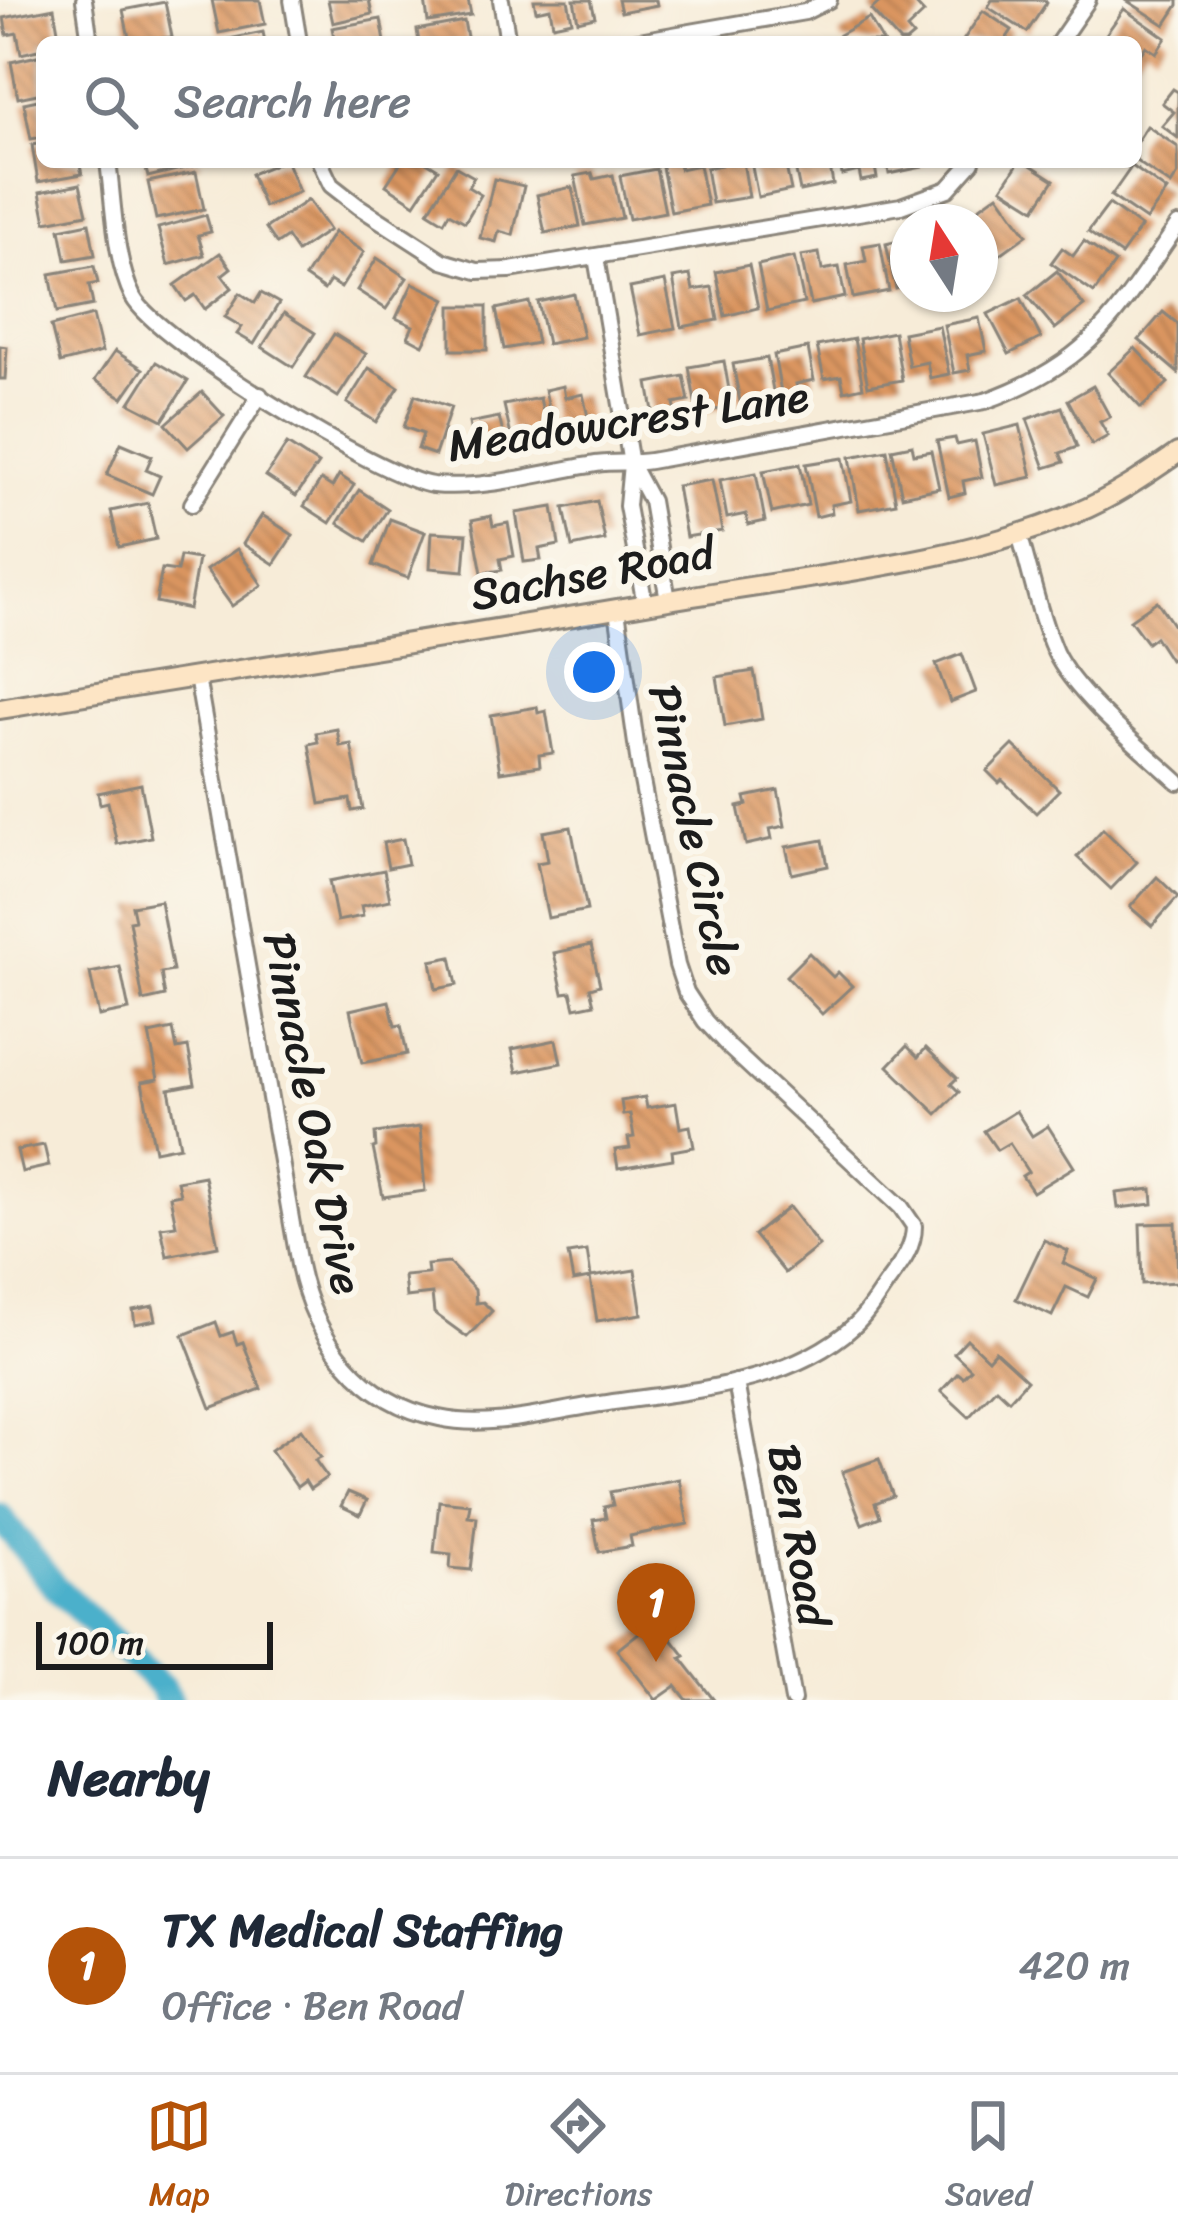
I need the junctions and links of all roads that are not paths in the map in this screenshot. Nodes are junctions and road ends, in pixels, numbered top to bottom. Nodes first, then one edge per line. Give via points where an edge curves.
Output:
1 (84, 0) edge
2 (292, 0) edge
3 (501, 0) edge
4 (829, 0) edge
5 (1088, 0) edge
6 (89, 36) edge
7 (297, 36) edge
8 (507, 36) edge
9 (667, 36) edge
10 (1063, 36) edge
11 (109, 168) edge
12 (323, 168) edge
13 (967, 168) edge
14 (1178, 225) edge
15 (596, 257) junction
16 (260, 395) junction
17 (1178, 452) edge
18 (631, 464) junction
19 (192, 504) dead end
20 (1019, 534) junction
21 (668, 600) junction
22 (645, 604) junction
23 (617, 610) junction
24 (197, 677) junction
25 (0, 709) edge
26 (1178, 782) edge
27 (736, 1382) junction
28 (793, 1700) edge

1 - 6 street
2 - 7 street
3 - 8 street
4 - 9 street via 805,12
5 - 10 street
11 - 16 street, Meadowcrest Lane via 134,297 158,326
12 - 15 street via 344,196 443,261 477,271
13 - 15 street via 948,189 901,206
14 - 18 street, Meadowcrest Lane via 1110,322 1028,386
15 - 18 street
16 - 18 street, Meadowcrest Lane via 382,468 430,484
16 - 19 street
17 - 20 main road, Sachse Road via 1079,512
18 - 21 street via 651,501
18 - 22 street via 627,506
20 - 21 main road, Sachse Road
20 - 26 street via 1066,670
21 - 22 main road, Sachse Road
22 - 23 main road, Sachse Road
23 - 24 main road, Sachse Road
23 - 27 street, Pinnacle Circle via 667,921 686,992 718,1034 914,1226 908,1253 859,1323 803,1360
24 - 25 main road, Sachse Road
24 - 27 street, Pinnacle Oak Drive via 298,1265 339,1359 408,1408 479,1423
27 - 28 street, Ben Road

